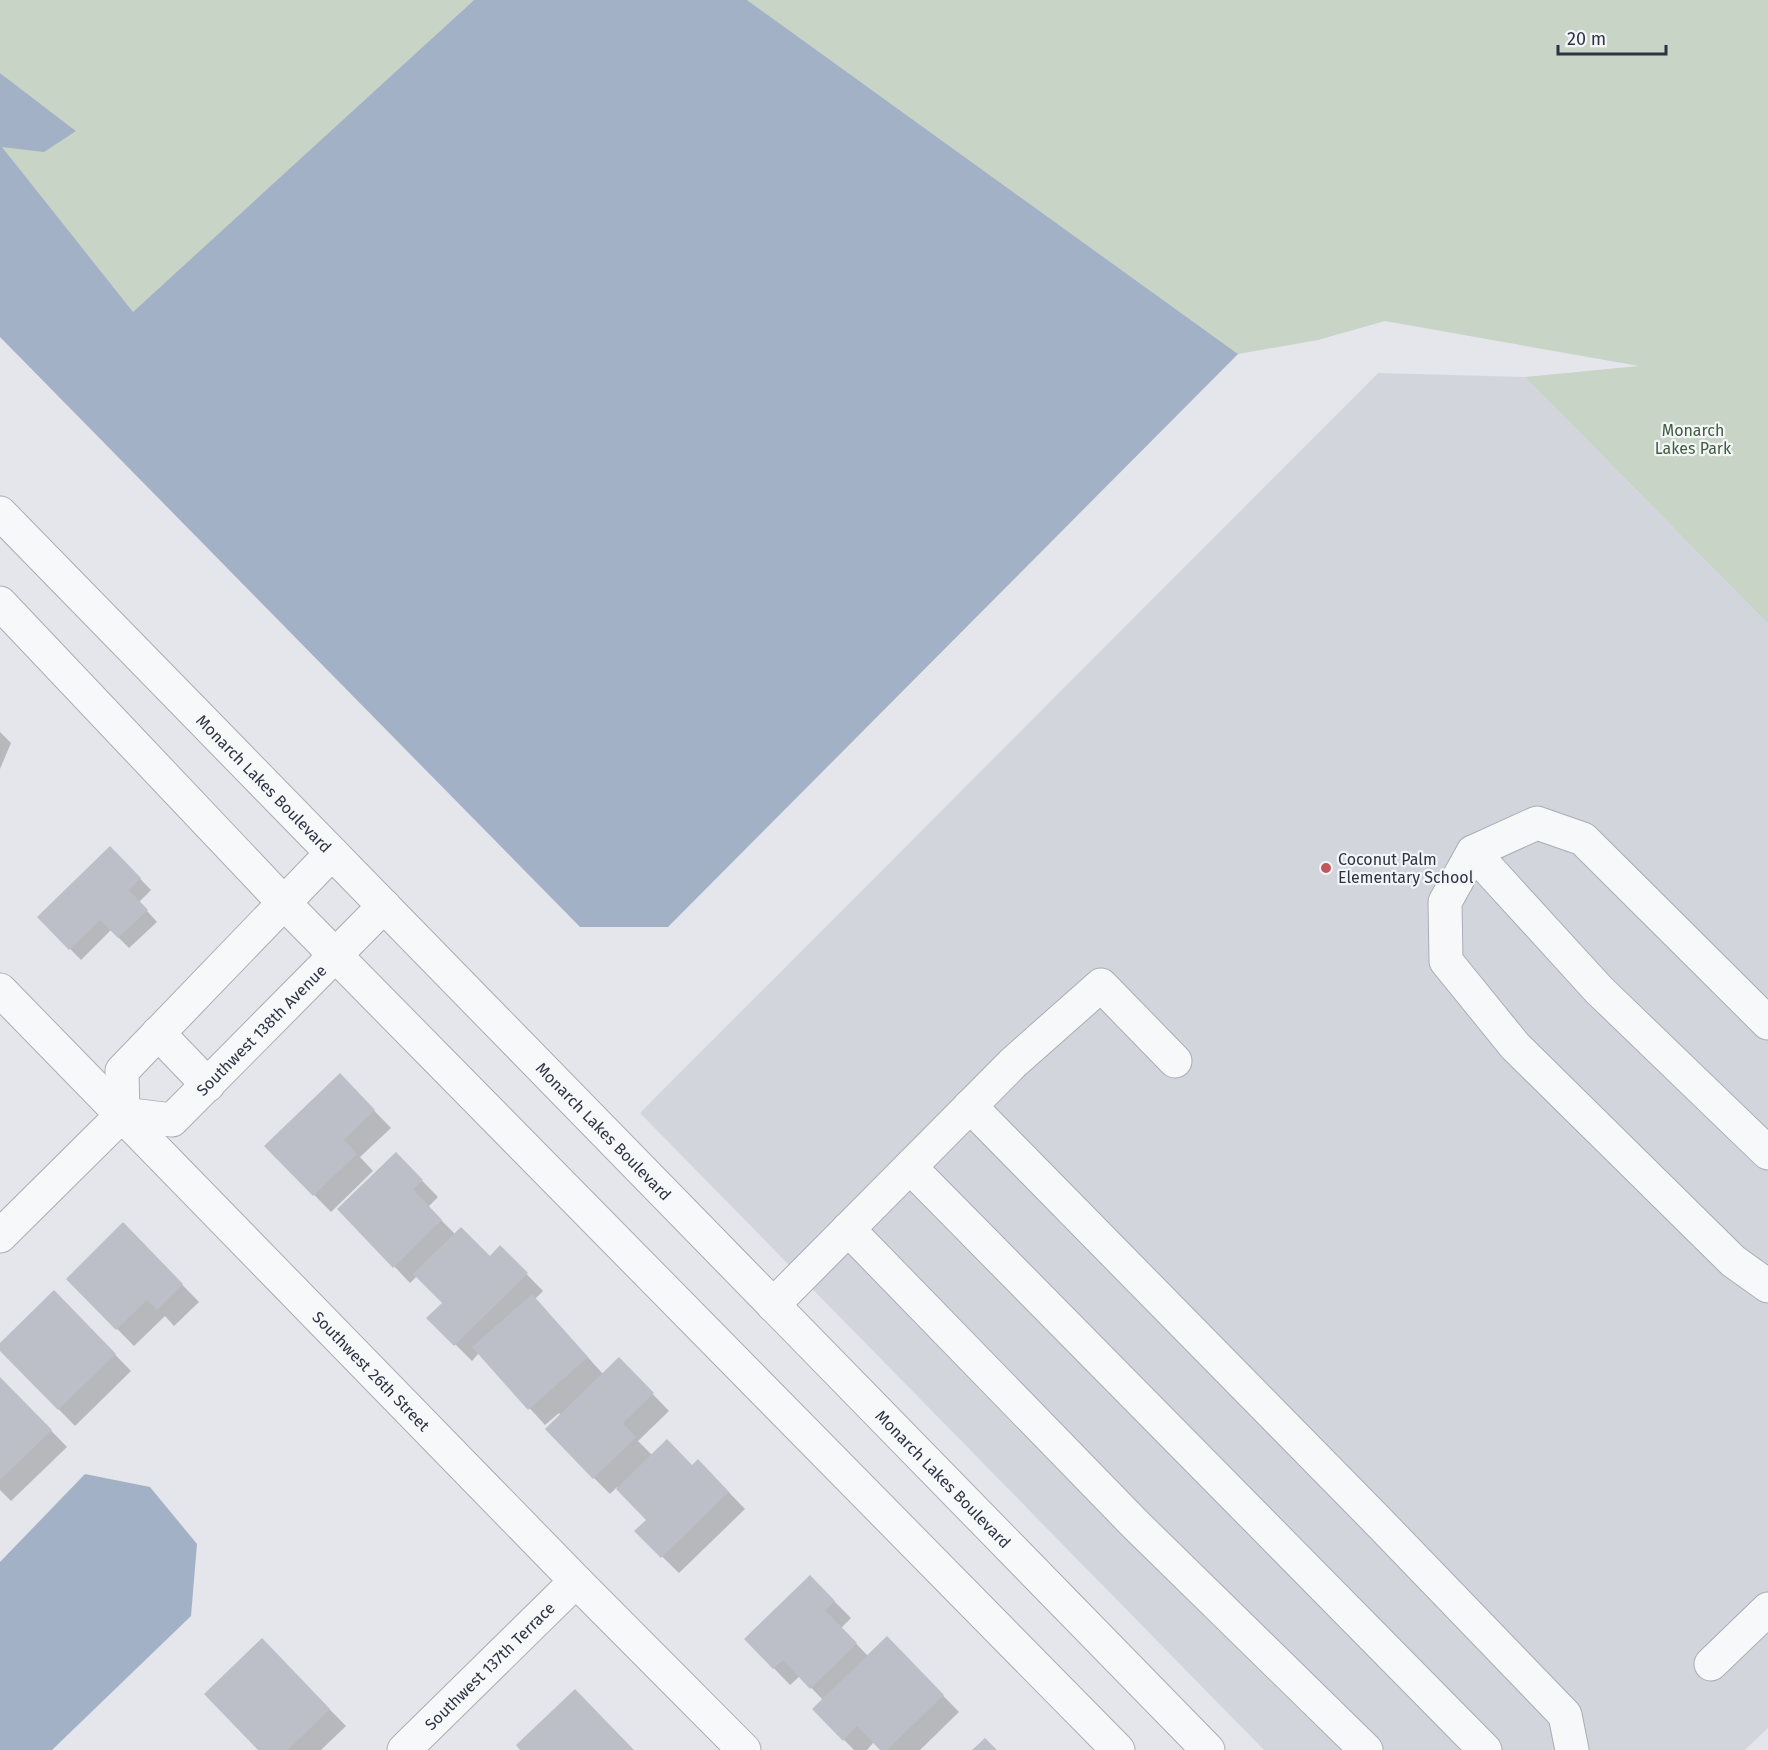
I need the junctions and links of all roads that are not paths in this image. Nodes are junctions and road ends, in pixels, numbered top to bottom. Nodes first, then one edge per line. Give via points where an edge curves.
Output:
1 (0, 513) edge
2 (0, 547) edge
3 (68, 582) junction
4 (0, 603) edge
5 (1473, 852) junction
6 (332, 853) junction
7 (285, 904) junction
8 (384, 906) junction
9 (336, 955) junction
10 (0, 990) edge
11 (1768, 1023) edge
12 (158, 1033) junction
13 (1175, 1061) dead end
14 (208, 1085) junction
15 (970, 1106) junction
16 (123, 1114) junction
17 (1768, 1153) edge
18 (910, 1167) junction
19 (848, 1229) junction
20 (0, 1236) edge
21 (1768, 1286) edge
22 (773, 1305) junction
23 (576, 1581) junction
24 (1768, 1609) edge
25 (1711, 1664) dead end
26 (404, 1750) edge
27 (744, 1750) edge
28 (1118, 1750) edge
29 (1208, 1750) edge
30 (1366, 1750) edge
31 (1485, 1750) edge
32 (1572, 1750) edge

1 - 3 street, Monarch Lakes Boulevard
2 - 3 street
3 - 6 street, Monarch Lakes Boulevard
4 - 7 street
5 - 11 street via 1537,823 1583,839
5 - 17 street via 1599,990
5 - 21 street via 1445,902 1446,961 1515,1046 1733,1261
6 - 7 street
6 - 8 street, Monarch Lakes Boulevard
7 - 9 street
7 - 12 street
8 - 9 street, Southwest 138th Avenue
8 - 22 street, Monarch Lakes Boulevard
9 - 14 street, Southwest 138th Avenue
9 - 28 street
10 - 16 street, Southwest 26th Street
12 - 14 street
12 - 16 street via 122,1071
13 - 15 street via 1101,985
14 - 16 street, Southwest 138th Avenue via 172,1120
15 - 18 street
15 - 32 street via 1565,1715
16 - 20 street
16 - 23 street, Southwest 26th Street
18 - 19 street
18 - 31 street
19 - 22 street
19 - 30 street via 1136,1525
22 - 29 street, Monarch Lakes Boulevard
23 - 26 street, Southwest 137th Terrace
23 - 27 street, Southwest 26th Street
24 - 25 street

